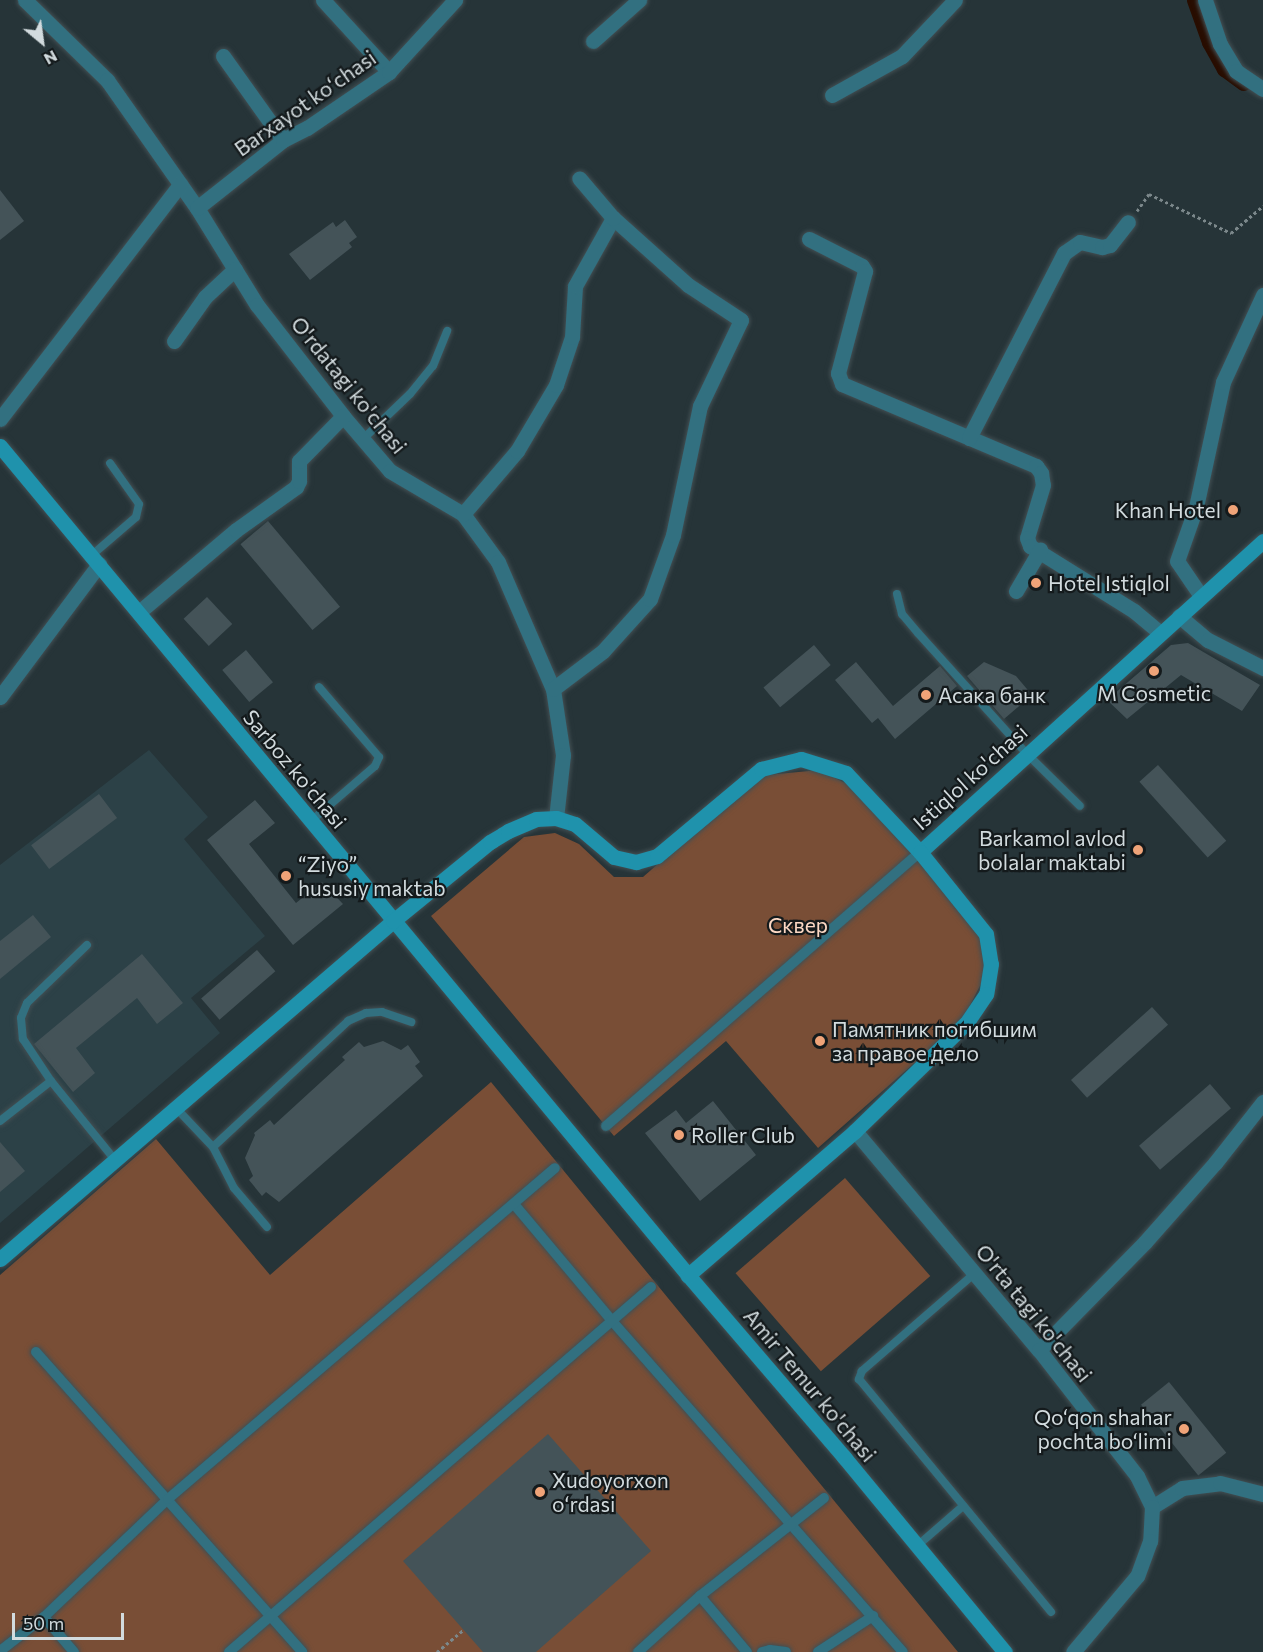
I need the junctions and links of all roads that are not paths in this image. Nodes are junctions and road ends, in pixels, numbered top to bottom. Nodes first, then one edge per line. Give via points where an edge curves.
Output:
1 (25, 0) edge
2 (322, 0) edge
3 (454, 0) edge
4 (639, 0) edge
5 (956, 0) edge
6 (1206, 0) edge
7 (593, 41) dead end
8 (223, 56) dead end
9 (389, 72) junction
10 (1263, 89) edge
11 (831, 95) dead end
12 (283, 140) junction
13 (579, 178) dead end
14 (180, 184) junction
15 (197, 208) junction
16 (613, 218) junction
17 (1128, 222) road end
18 (809, 239) dead end
19 (235, 269) junction
20 (1263, 294) edge
21 (447, 331) dead end
22 (174, 341) dead end
23 (344, 416) junction
24 (0, 419) edge
25 (969, 438) junction
26 (363, 439) junction
27 (0, 446) edge
28 (110, 464) dead end
29 (463, 514) junction
30 (1263, 541) edge
31 (1040, 550) junction
32 (95, 560) junction
33 (1016, 591) dead end
34 (897, 594) dead end
35 (1201, 596) junction
36 (139, 612) junction
37 (1179, 616) junction
38 (1160, 633) junction
39 (1263, 668) edge
40 (319, 687) dead end
41 (553, 689) junction
42 (0, 697) edge
43 (1027, 754) junction
44 (1080, 806) dead end
45 (556, 818) junction
46 (311, 821) junction
47 (920, 852) junction
48 (393, 921) junction
49 (87, 945) dead end
50 (411, 1022) dead end
51 (51, 1081) junction
52 (1263, 1102) edge
53 (176, 1107) junction
54 (0, 1121) edge
55 (606, 1126) dead end
56 (855, 1131) junction
57 (581, 1146) joint
58 (213, 1147) junction
59 (116, 1160) junction
60 (555, 1168) dead end
61 (514, 1204) junction
62 (267, 1227) dead end
63 (0, 1259) edge
64 (975, 1273) junction
65 (688, 1275) junction
66 (651, 1287) dead end
67 (613, 1322) junction
68 (1039, 1350) junction
69 (36, 1352) dead end
70 (1263, 1494) edge
71 (824, 1498) dead end
72 (168, 1499) junction
73 (963, 1506) junction
74 (1152, 1507) junction
75 (792, 1525) junction
76 (917, 1546) junction
77 (700, 1596) junction
78 (1051, 1612) dead end
79 (268, 1616) junction
80 (873, 1616) junction
81 (44, 1617) junction
82 (0, 1651) edge
83 (74, 1652) edge
84 (229, 1652) edge
85 (302, 1652) edge
86 (638, 1652) edge
87 (747, 1652) edge
88 (762, 1652) edge
89 (786, 1652) edge
90 (818, 1652) edge
91 (903, 1652) edge
92 (1005, 1652) edge
93 (1072, 1652) edge

1 - 14 street, O'rdatagi ko'chasi via 107,80
2 - 9 street
3 - 9 street, Barxayot koʻchasi
4 - 7 street
5 - 11 street via 902,56
6 - 10 street via 1220,44 1236,71
8 - 12 street
9 - 12 street, Barxayot koʻchasi
12 - 15 street, Barxayot koʻchasi
13 - 16 street
14 - 15 street, O'rdatagi ko'chasi
14 - 24 street
15 - 19 street, O'rdatagi ko'chasi
16 - 29 street via 575,286 572,337 556,384 517,451
16 - 41 street via 688,285 741,320 700,406 673,535 650,599 603,651
17 - 25 street via 1110,245 1080,242 1064,253
18 - 25 street via 865,271 839,381 847,388
19 - 22 street via 205,297
19 - 23 street, O'rdatagi ko'chasi via 257,305
20 - 35 street via 1223,382 1196,507 1178,561
21 - 26 lane via 433,366
23 - 26 street, O'rdatagi ko'chasi
23 - 36 street via 299,461 296,487 236,530
25 - 31 street via 1026,461 1041,473 1043,485 1027,538 1030,546
26 - 29 street, O'rdatagi ko'chasi via 390,471
27 - 32 main road, Sarboz ko'chasi
28 - 32 lane via 139,504 136,517
29 - 41 street, O'rdatagi ko'chasi via 498,562
30 - 35 main road, Istiqlol ko'chasi
31 - 33 street
31 - 38 street via 1134,611
32 - 36 main road, Sarboz ko'chasi
32 - 42 street
34 - 43 lane via 902,614
35 - 37 main road, Istiqlol ko'chasi
36 - 46 main road, Sarboz ko'chasi
37 - 38 main road, Istiqlol ko'chasi
37 - 39 street via 1208,640
38 - 43 main road, Istiqlol ko'chasi
40 - 46 lane via 379,757 375,766
41 - 45 street, O'rdatagi ko'chasi via 563,755
43 - 44 lane
43 - 47 main road, Istiqlol ko'chasi
45 - 47 main road via 575,824 614,857 636,862 657,856 761,769 801,759 846,773
45 - 48 main road via 536,819 499,836
46 - 48 main road, Sarboz ko'chasi
47 - 55 street
47 - 56 main road via 986,934 992,964 986,994 968,1021
48 - 53 main road
48 - 57 main road, Sarboz ko'chasi
49 - 51 lane via 27,1003 21,1018 23,1039
50 - 58 lane via 382,1011 348,1021
51 - 54 lane
51 - 59 lane
52 - 68 street via 1145,1242
53 - 58 lane
53 - 59 main road
56 - 64 street, O'rta tagi ko'chasi
56 - 65 main road
57 - 65 main road, Amir Temur ko'chasi
58 - 62 lane via 234,1188
59 - 63 main road
60 - 61 street
61 - 67 street
61 - 72 street
64 - 68 street, O'rta tagi ko'chasi
64 - 73 lane via 862,1371 859,1378
65 - 76 main road, Amir Temur ko'chasi
66 - 67 street
67 - 75 street
67 - 79 street
68 - 74 street, O'rta tagi ko'chasi via 1137,1476
69 - 72 street
70 - 74 street via 1220,1483 1182,1488
71 - 75 street
72 - 79 street
72 - 81 street
73 - 76 lane
73 - 78 lane
74 - 93 street, O'rta tagi ko'chasi via 1150,1541 1137,1576
75 - 77 street
75 - 80 street
76 - 92 main road, Amir Temur ko'chasi
77 - 86 street
77 - 87 street
79 - 84 street
79 - 85 street
80 - 90 street
80 - 91 street
81 - 82 street
81 - 83 street
88 - 89 street

